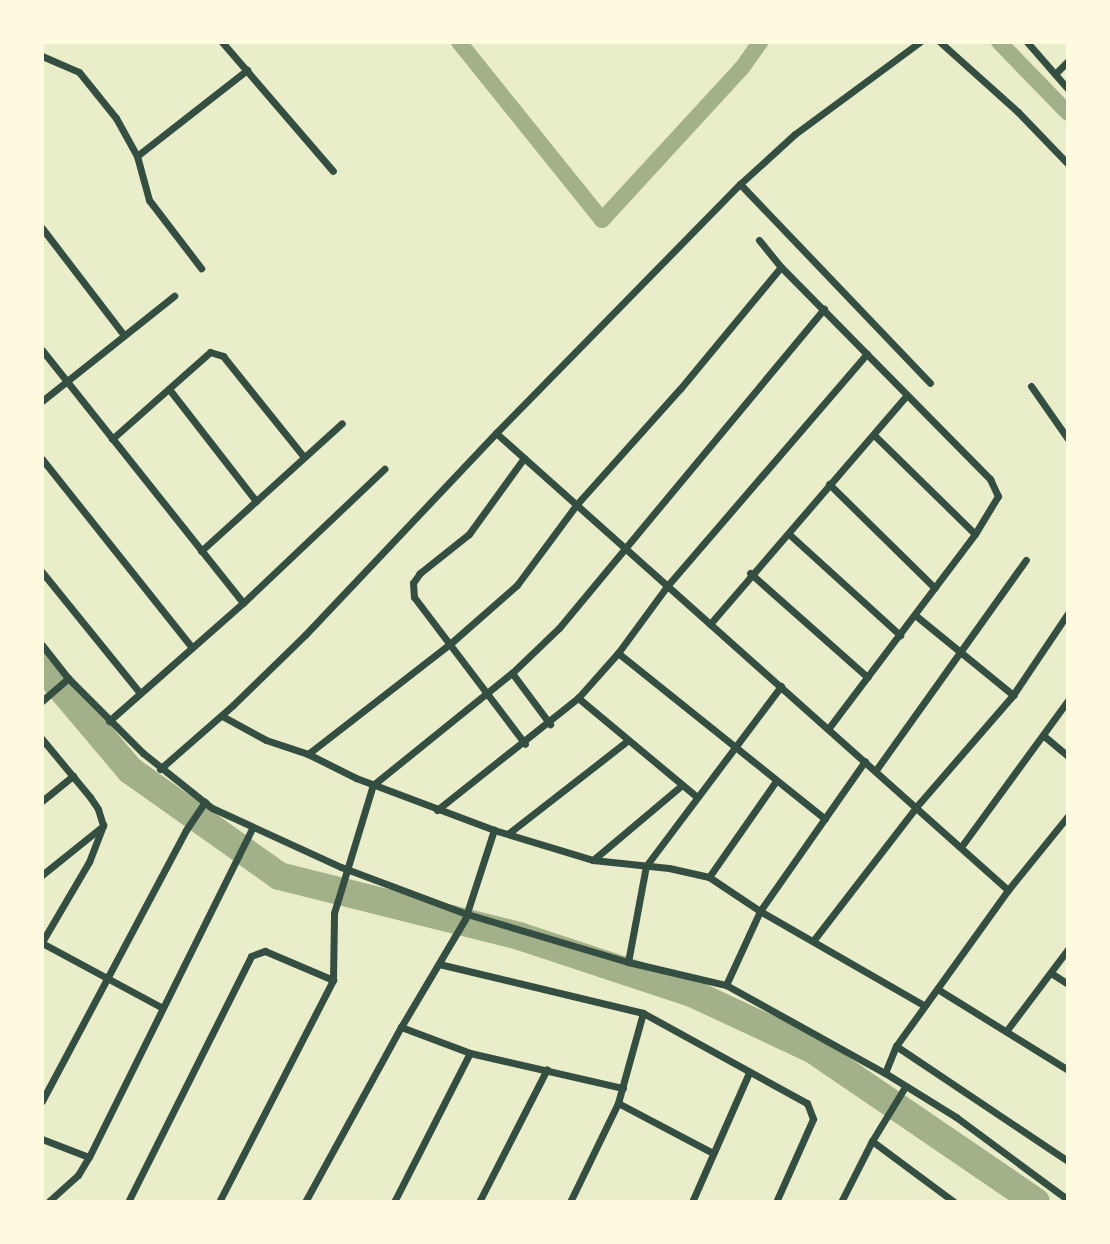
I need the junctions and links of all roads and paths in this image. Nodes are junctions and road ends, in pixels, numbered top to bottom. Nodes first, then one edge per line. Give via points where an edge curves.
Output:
1 (222, 42) edge
2 (920, 42) edge
3 (940, 42) edge
4 (1027, 42) edge
5 (42, 56) edge
6 (1068, 61) edge
7 (247, 70) junction
8 (1055, 74) junction
9 (1068, 89) edge
10 (137, 156) junction
11 (1068, 164) edge
12 (333, 171) dead end
13 (740, 184) junction
14 (42, 228) edge
15 (759, 240) dead end
16 (781, 267) junction
17 (201, 268) dead end
18 (174, 296) dead end
19 (824, 309) junction
20 (123, 334) junction
21 (42, 350) edge
22 (867, 354) junction
23 (66, 382) junction
24 (930, 383) dead end
25 (1031, 386) dead end
26 (169, 389) junction
27 (906, 396) junction
28 (42, 401) edge
29 (342, 423) dead end
30 (496, 433) junction
31 (874, 435) junction
32 (112, 439) junction
33 (1068, 439) edge
34 (304, 457) junction
35 (524, 458) junction
36 (42, 459) edge
37 (384, 469) dead end
38 (829, 484) junction
39 (256, 502) junction
40 (578, 503) junction
41 (975, 534) junction
42 (790, 535) junction
43 (624, 548) junction
44 (201, 551) junction
45 (1026, 560) dead end
46 (42, 572) edge
47 (750, 573) junction
48 (668, 585) junction
49 (935, 588) junction
50 (243, 603) junction
51 (1068, 613) edge
52 (915, 615) junction
53 (710, 624) junction
54 (901, 635) junction
55 (451, 643) junction
56 (42, 645) edge
57 (191, 646) junction
58 (961, 652) junction
59 (618, 653) junction
60 (512, 673) junction
61 (867, 677) junction
62 (66, 680) junction
63 (781, 685) junction
64 (140, 693) junction
65 (488, 693) junction
66 (1013, 695) junction
67 (579, 698) junction
68 (1068, 700) edge
69 (42, 701) edge
70 (222, 716) junction
71 (109, 720) junction
72 (550, 724) junction
73 (828, 729) junction
74 (1044, 736) junction
75 (42, 739) edge
76 (627, 741) junction
77 (525, 744) junction
78 (736, 745) junction
79 (308, 754) junction
80 (1068, 756) edge
81 (865, 761) junction
82 (160, 769) junction
83 (876, 770) junction
84 (72, 776) junction
85 (776, 781) junction
86 (373, 785) junction
87 (681, 786) junction
88 (696, 797) junction
89 (42, 801) edge
90 (205, 802) junction
91 (917, 806) junction
92 (437, 810) junction
93 (1068, 816) edge
94 (825, 819) junction
95 (103, 825) junction
96 (252, 828) junction
97 (494, 830) junction
98 (509, 833) junction
99 (961, 847) junction
100 (593, 860) junction
101 (646, 866) junction
102 (349, 870) junction
103 (42, 875) edge
104 (709, 877) junction
105 (1008, 890) junction
106 (760, 911) junction
107 (466, 917) junction
108 (813, 941) junction
109 (42, 942) edge
110 (1068, 949) edge
111 (628, 962) junction
112 (439, 964) junction
113 (1051, 973) junction
114 (106, 978) junction
115 (333, 980) junction
116 (1068, 984) edge
117 (726, 985) junction
118 (939, 990) junction
119 (925, 1006) junction
120 (161, 1007) junction
121 (643, 1013) junction
122 (401, 1027) junction
123 (1007, 1030) junction
124 (896, 1046) junction
125 (470, 1053) junction
126 (547, 1069) junction
127 (1068, 1070) edge
128 (748, 1073) junction
129 (885, 1073) junction
130 (624, 1087) junction
131 (905, 1087) junction
132 (42, 1101) edge
133 (618, 1103) junction
134 (42, 1139) edge
135 (872, 1141) junction
136 (713, 1153) junction
137 (89, 1157) junction
138 (1068, 1161) edge
139 (1068, 1200) edge
140 (48, 1202) edge
141 (128, 1202) edge
142 (219, 1202) edge
143 (305, 1202) edge
144 (394, 1202) edge
145 (479, 1202) edge
146 (570, 1202) edge
147 (692, 1202) edge
148 (776, 1202) edge
149 (842, 1202) edge
150 (954, 1202) edge

1 - 7 street
2 - 13 street via 795,134
3 - 11 street
4 - 8 street
5 - 10 street via 79,72 116,118
6 - 8 street
7 - 10 street
7 - 12 street
8 - 9 street
10 - 17 street via 149,200
13 - 24 street
13 - 30 street
14 - 20 street
15 - 16 street
16 - 19 street
16 - 40 street
18 - 20 street
19 - 22 street
19 - 43 street
20 - 23 street
21 - 23 street
22 - 27 street
22 - 48 street
23 - 28 street
23 - 32 street
25 - 33 street
26 - 32 street
26 - 34 street via 211,352 223,356
26 - 39 street
27 - 31 street
27 - 41 street via 990,479 998,496
29 - 34 street
30 - 35 street
30 - 70 street
31 - 38 street
31 - 41 street
32 - 44 street
34 - 39 street
35 - 40 street
35 - 55 street via 469,534 413,583 414,597
36 - 57 street
37 - 50 street
38 - 42 street
38 - 49 street
39 - 44 street
40 - 43 street
40 - 55 street via 517,585
41 - 49 street
42 - 47 street
42 - 54 street
43 - 48 street
43 - 60 street via 559,628
44 - 50 street
45 - 58 street
46 - 64 street
47 - 53 street
47 - 61 street
48 - 53 street
48 - 59 street
49 - 52 street
50 - 57 street
51 - 66 street
52 - 54 street
52 - 58 street
53 - 63 street
54 - 61 street
55 - 65 street
55 - 79 street
56 - 62 street
57 - 64 street
58 - 66 street
58 - 83 street
59 - 67 street
59 - 78 street
60 - 65 street
60 - 72 street
61 - 73 street
62 - 69 street
62 - 71 street
63 - 73 street
63 - 78 street
64 - 71 street
65 - 77 street
65 - 86 street
66 - 91 street
67 - 72 street
67 - 76 street
68 - 74 street
70 - 79 street via 266,740
70 - 82 street
71 - 82 street
72 - 77 street
73 - 81 street
74 - 80 street
74 - 99 street
75 - 84 street
76 - 87 street
76 - 98 street
77 - 92 street
78 - 85 street
78 - 88 street
79 - 86 street
81 - 83 street
81 - 94 street
82 - 90 street
83 - 91 street
84 - 89 street
84 - 95 street via 98,809
85 - 94 street
85 - 104 street
86 - 92 street
86 - 102 street
87 - 88 street
87 - 100 street
88 - 101 street
90 - 96 street
90 - 114 street
91 - 99 street
91 - 108 street
92 - 97 street
93 - 105 street
94 - 106 street
95 - 103 street
95 - 109 street via 89,862
96 - 102 street
96 - 120 street
97 - 98 street
97 - 107 street
98 - 100 street
99 - 105 street
100 - 101 street
101 - 104 street
101 - 111 street
102 - 107 street
102 - 115 street via 334,913
104 - 106 street
105 - 118 street
106 - 108 street
106 - 117 street
107 - 111 street
107 - 112 street
108 - 119 street
109 - 114 street
110 - 113 street
111 - 117 street
112 - 121 street
112 - 122 street
113 - 116 street
113 - 123 street
114 - 120 street
114 - 132 street
115 - 141 street via 265,951 251,956
115 - 142 street
117 - 129 street
118 - 119 street
118 - 123 street
119 - 124 street
120 - 137 street
121 - 128 street
121 - 130 street
122 - 125 street
122 - 143 street
123 - 127 street
124 - 129 street
124 - 138 street
125 - 126 street
125 - 144 street
126 - 130 street
126 - 145 street
128 - 136 street
128 - 148 street via 807,1103 813,1119
129 - 131 street
130 - 133 street
131 - 135 street
131 - 139 street via 956,1117
133 - 136 street
133 - 146 street
134 - 137 street
135 - 149 street
135 - 150 street
136 - 147 street
137 - 140 street via 78,1175

